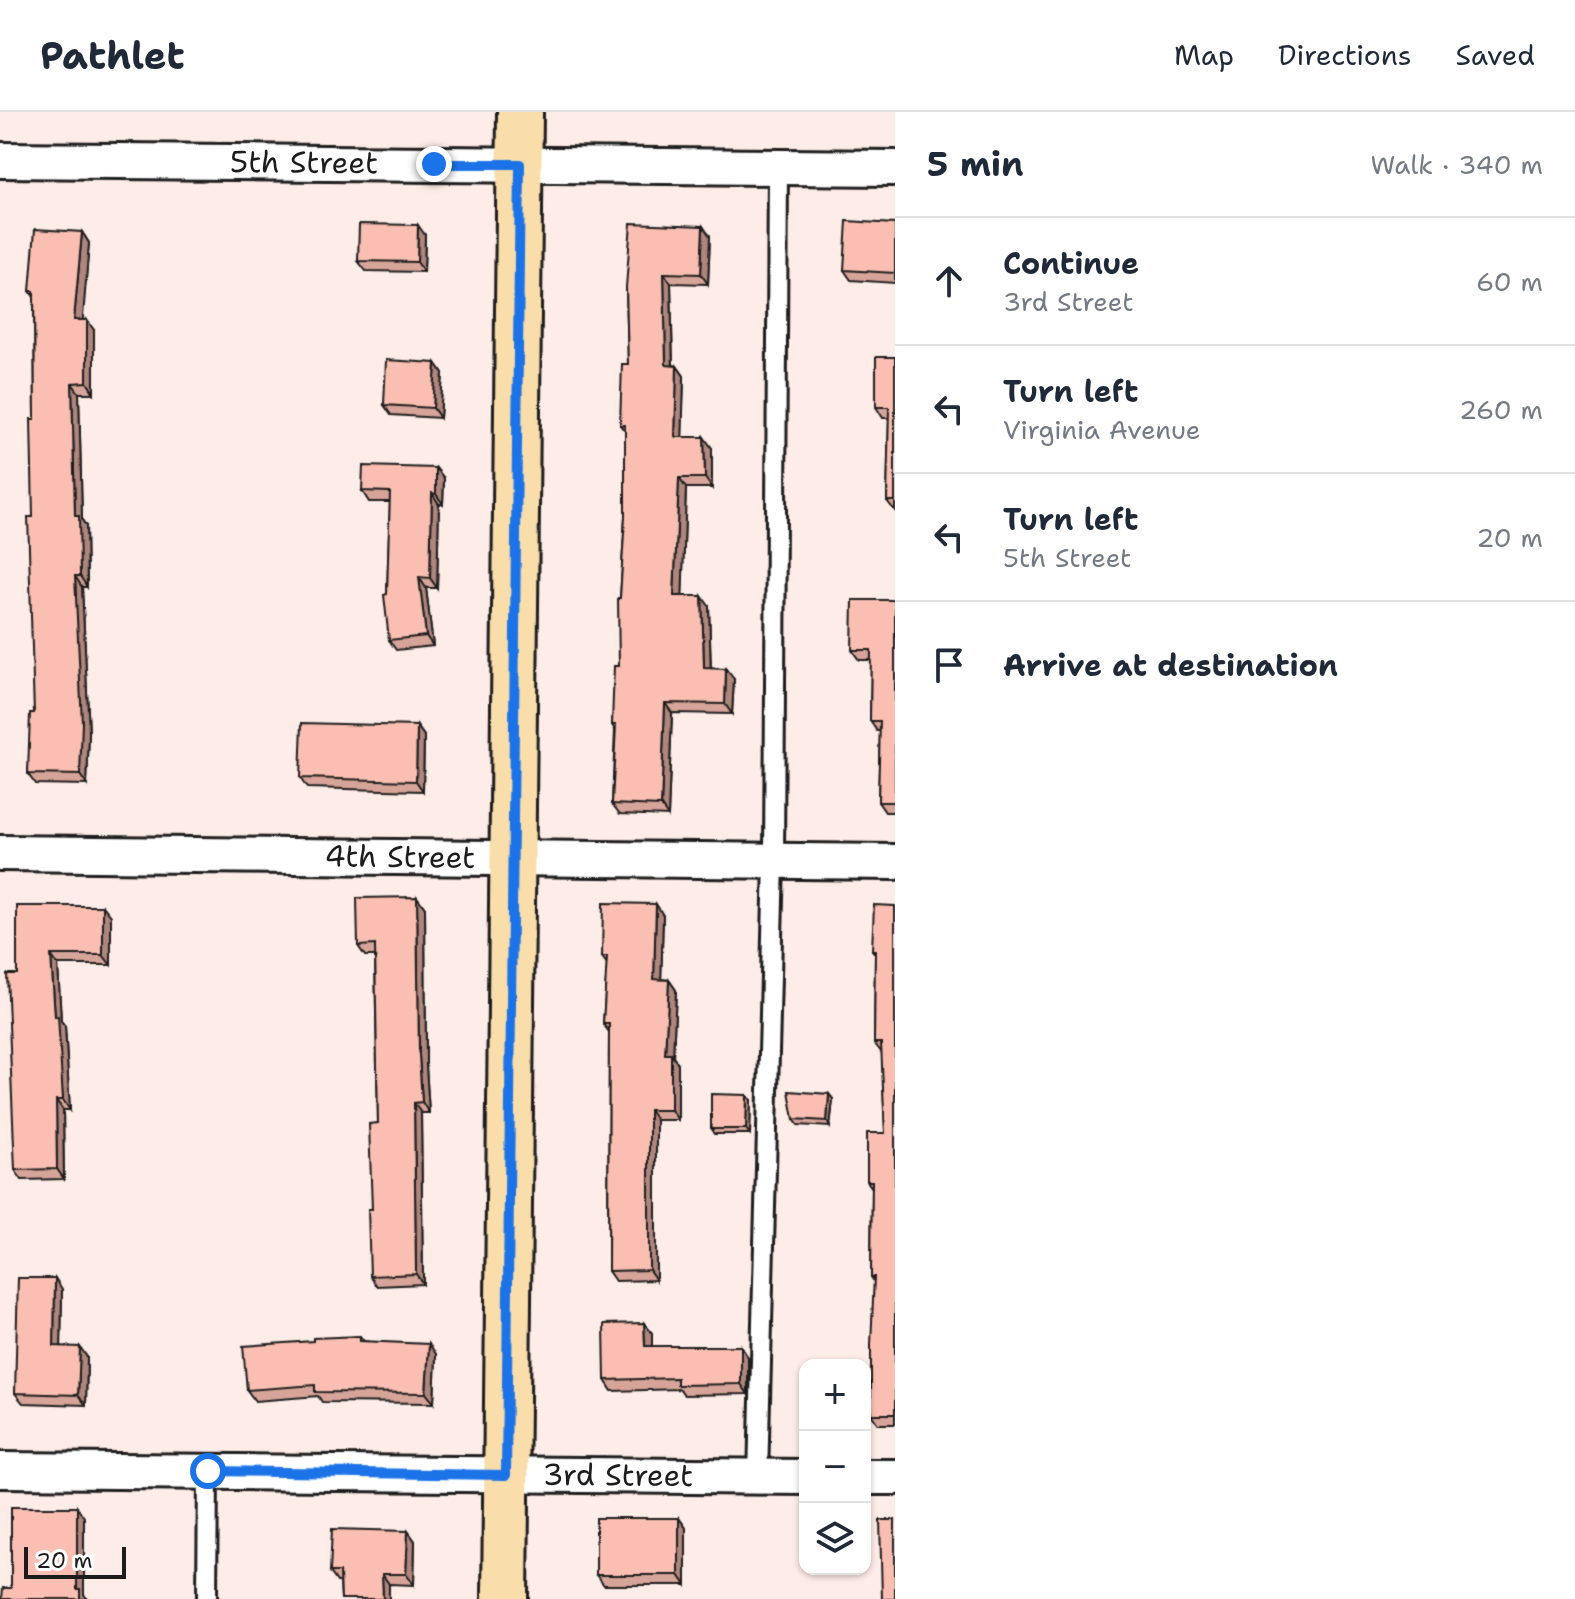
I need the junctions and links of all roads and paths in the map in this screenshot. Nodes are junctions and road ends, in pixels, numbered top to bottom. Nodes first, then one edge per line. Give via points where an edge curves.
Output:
1 (520, 112) edge
2 (0, 160) edge
3 (520, 164) junction
4 (778, 167) junction
5 (895, 168) edge
6 (0, 853) edge
7 (513, 857) junction
8 (774, 860) junction
9 (895, 862) edge
10 (0, 1470) edge
11 (208, 1471) junction
12 (506, 1475) junction
13 (758, 1477) junction
14 (799, 1477) edge
15 (871, 1477) edge
16 (895, 1477) edge
17 (207, 1599) edge
18 (505, 1599) edge

1 - 3 main road
2 - 3 street, 5th Street
3 - 4 street, 5th Street
3 - 7 main road
4 - 5 street, 5th Street
4 - 8 lane
6 - 7 street, 4th Street
7 - 8 street, 4th Street
7 - 12 main road
8 - 9 street, 4th Street
8 - 13 lane
10 - 11 street, 3rd Street
11 - 12 street, 3rd Street
11 - 17 lane
12 - 13 street, 3rd Street
12 - 18 main road
13 - 14 street, 3rd Street
15 - 16 street

